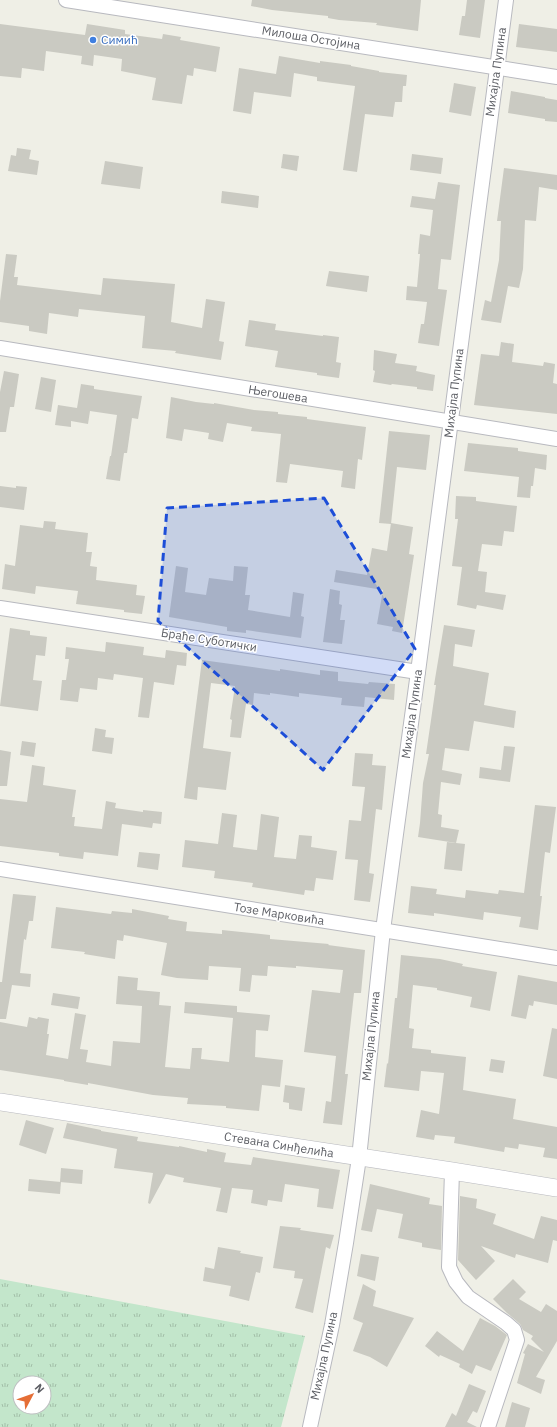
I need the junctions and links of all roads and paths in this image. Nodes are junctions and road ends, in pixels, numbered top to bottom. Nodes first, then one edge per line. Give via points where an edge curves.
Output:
1 (66, 0) edge
2 (506, 0) edge
3 (496, 67) junction
4 (557, 77) edge
5 (0, 348) edge
6 (450, 422) junction
7 (557, 439) edge
8 (0, 608) edge
9 (418, 672) junction
10 (0, 869) edge
11 (383, 930) junction
12 (557, 958) edge
13 (0, 1102) edge
14 (359, 1158) junction
15 (452, 1171) junction
16 (557, 1188) edge
17 (310, 1427) edge
18 (488, 1427) edge

1 - 3 street, Милоша Остојина
2 - 3 street, Михајла Пупина
3 - 4 street, Милоша Остојина
3 - 6 street, Михајла Пупина
5 - 6 street, Његошева
6 - 7 street, Његошева
6 - 9 street, Михајла Пупина
8 - 9 street, Браће Суботички
9 - 11 street, Михајла Пупина
10 - 11 street, Тозе Марковића
11 - 12 street, Тозе Марковића
11 - 14 street, Михајла Пупина
13 - 14 street, Стевана Синђелића
14 - 15 street, Стевана Синђелића
14 - 17 street, Михајла Пупина via 332,1325
15 - 16 street, Стевана Синђелића
15 - 18 street via 449,1267 456,1282 468,1297 514,1330 517,1340

